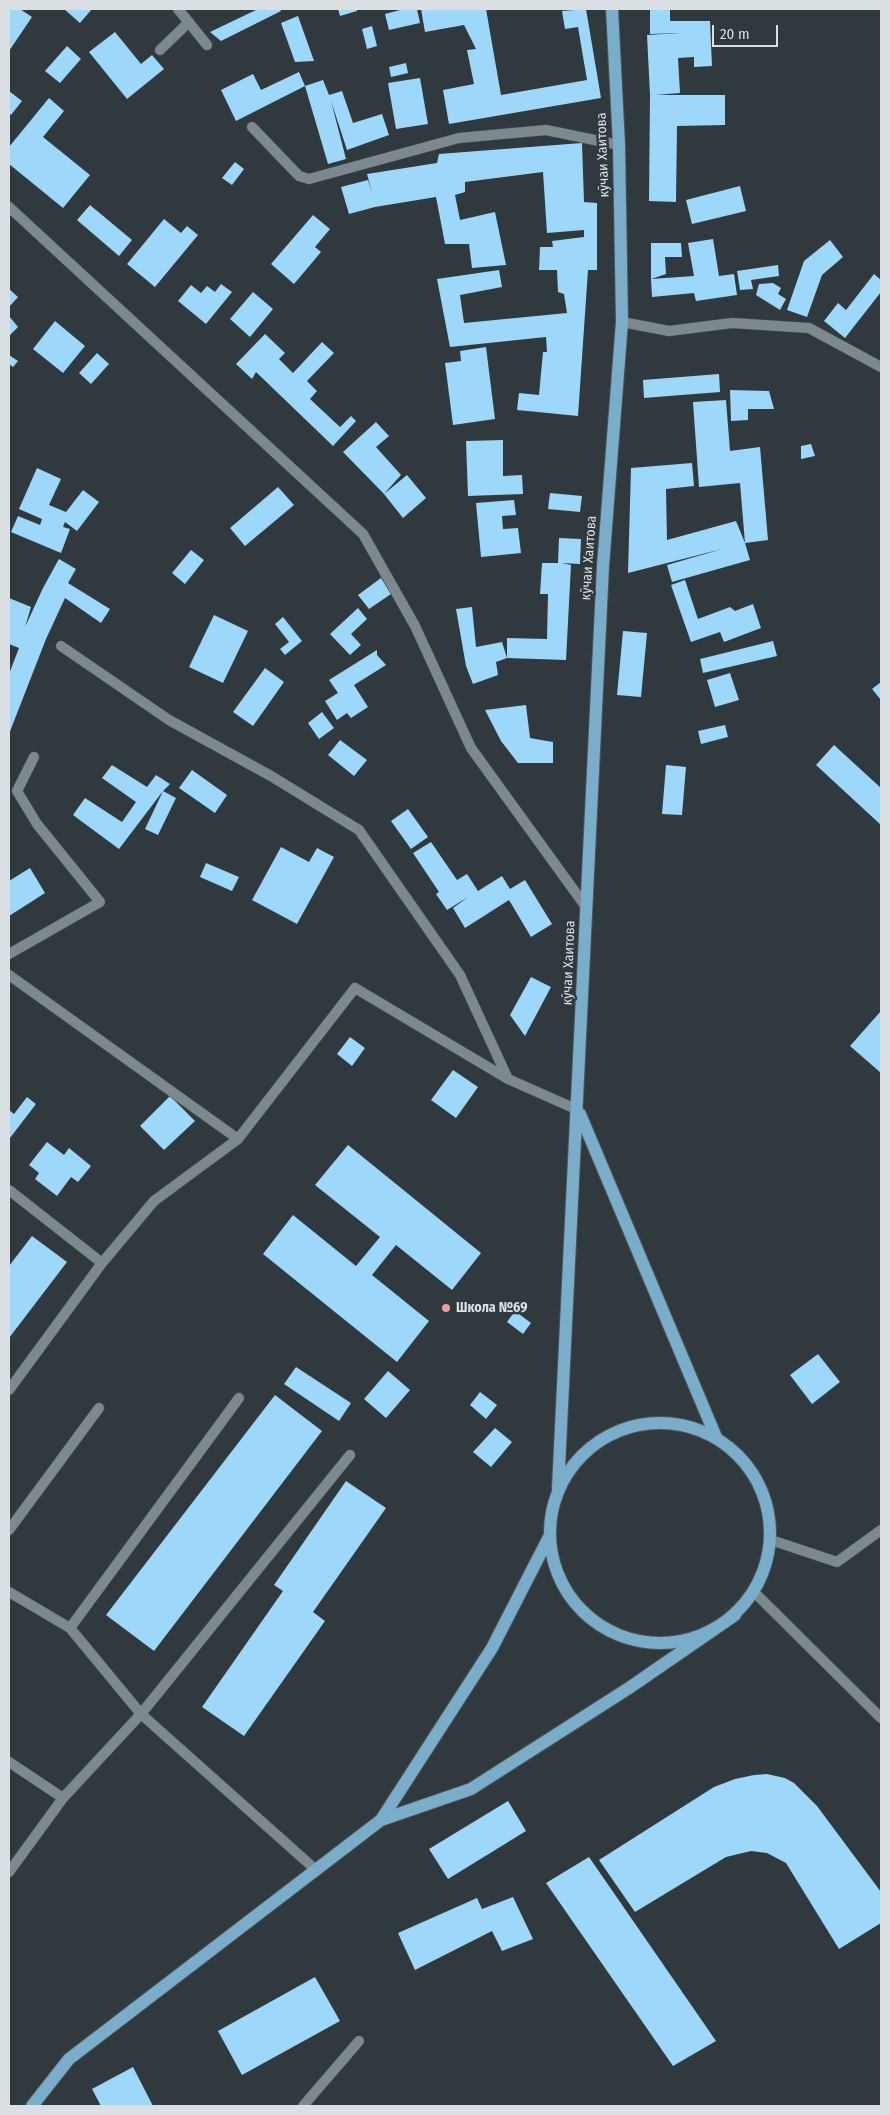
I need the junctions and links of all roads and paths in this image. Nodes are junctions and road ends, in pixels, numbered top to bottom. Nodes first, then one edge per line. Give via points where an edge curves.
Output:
1 (178, 9) edge
2 (612, 9) edge
3 (189, 22) junction
4 (207, 45) dead end
5 (160, 50) dead end
6 (252, 127) dead end
7 (619, 145) junction
8 (9, 206) edge
9 (622, 322) junction
10 (881, 367) edge
11 (61, 646) dead end
12 (34, 757) dead end
13 (586, 906) junction
14 (9, 954) edge
15 (9, 975) edge
16 (508, 1079) junction
17 (578, 1110) junction
18 (238, 1138) junction
19 (9, 1190) edge
20 (102, 1263) junction
21 (9, 1390) edge
22 (240, 1398) dead end
23 (99, 1408) dead end
24 (716, 1437) junction
25 (350, 1455) dead end
26 (558, 1488) junction
27 (9, 1530) edge
28 (881, 1530) edge
29 (549, 1537) junction
30 (771, 1540) junction
31 (9, 1592) edge
32 (754, 1592) junction
33 (735, 1615) junction
34 (70, 1628) junction
35 (141, 1714) junction
36 (881, 1718) edge
37 (9, 1762) edge
38 (63, 1798) junction
39 (381, 1820) junction
40 (316, 1870) junction
41 (9, 1872) edge
42 (359, 2041) dead end
43 (32, 2106) edge
44 (303, 2106) edge

1 - 3 street
2 - 7 main road, кӯчаи Хаитова
3 - 4 street
3 - 5 street
6 - 7 street via 299,176 309,179 459,138 546,130
7 - 9 main road, кӯчаи Хаитова
8 - 13 street via 363,534 415,626 471,748
9 - 10 street via 669,331 732,323 808,328
9 - 13 main road, кӯчаи Хаитова via 604,566
11 - 16 street via 169,720 271,776 359,830 460,975
12 - 14 street via 17,791 37,824 100,902
13 - 17 main road, кӯчаи Хаитова
15 - 18 street
16 - 17 street
16 - 18 street via 355,988
17 - 24 main road
17 - 26 main road, кӯчаи Хаитова
18 - 20 street via 154,1201
19 - 20 street
20 - 21 street
22 - 34 street
23 - 27 street
24 - 26 main road via 682,1424 644,1423 609,1434 579,1457
24 - 30 main road via 740,1456 758,1481 769,1509
25 - 35 street
26 - 29 main road via 551,1512
28 - 30 street via 837,1562
29 - 33 main road via 556,1573 574,1604 601,1628 634,1642 670,1644 688,1640 705,1635
29 - 39 main road via 492,1648
30 - 32 main road via 766,1567
31 - 34 street
32 - 33 main road
32 - 36 street
33 - 39 main road via 629,1688 471,1789
34 - 35 street
35 - 38 street
35 - 40 street
37 - 38 street
38 - 41 street
39 - 40 main road
40 - 43 main road via 69,2059
42 - 44 street

